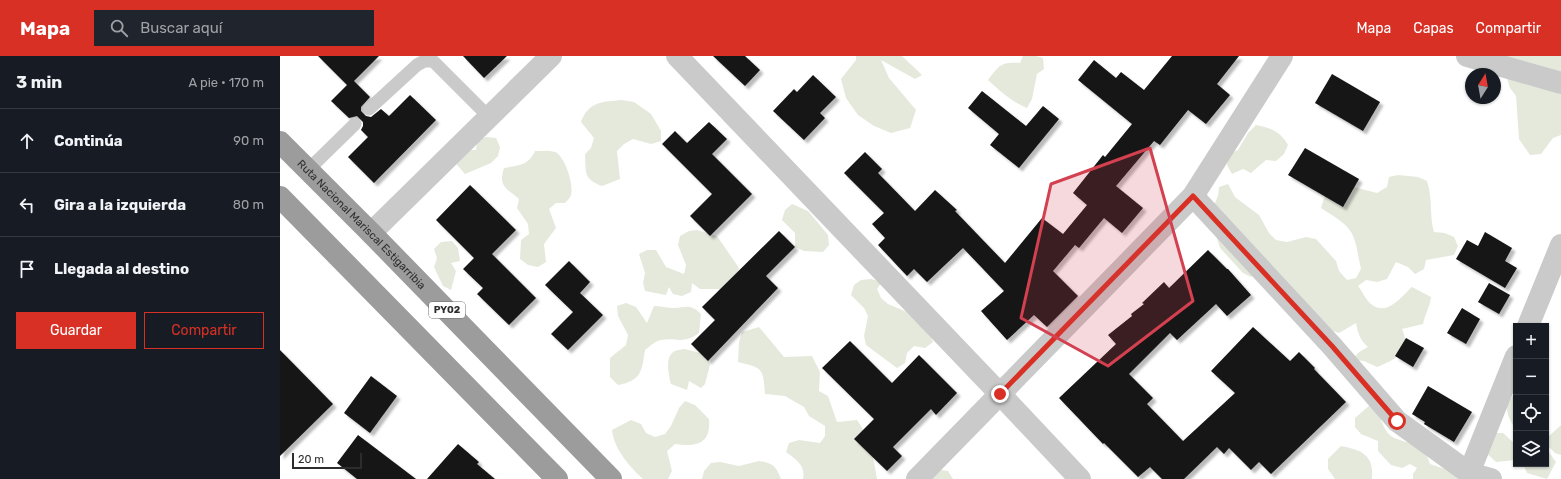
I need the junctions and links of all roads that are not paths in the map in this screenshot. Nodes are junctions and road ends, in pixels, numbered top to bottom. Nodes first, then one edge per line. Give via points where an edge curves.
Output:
1 (551, 56) edge
2 (677, 56) edge
3 (1282, 56) edge
4 (1466, 56) edge
5 (1561, 83) edge
6 (369, 109) dead end
7 (489, 117) junction
8 (355, 124) dead end
9 (280, 142) edge
10 (308, 170) junction
11 (1193, 196) junction
12 (280, 197) edge
13 (371, 233) junction
14 (1561, 245) edge
15 (1529, 323) edge
16 (1515, 359) edge
17 (1000, 394) junction
18 (1469, 473) junction
19 (557, 479) edge
20 (611, 479) edge
21 (917, 479) edge
22 (1080, 479) edge
23 (1491, 479) edge

1 - 7 street
2 - 17 street
3 - 11 street
4 - 5 street
6 - 7 lane via 417,65 424,61 433,61
7 - 13 street
8 - 10 lane
9 - 10 highway, Ruta Nacional Mariscal Estigarribia / PY02
10 - 13 highway, Ruta Nacional Mariscal Estigarribia / PY02
11 - 17 street
11 - 18 street via 1332,346 1397,421
12 - 19 highway
13 - 20 highway, Ruta Nacional Mariscal Estigarribia / PY02
14 - 15 street
16 - 18 street
17 - 21 street
17 - 22 street
18 - 23 street

